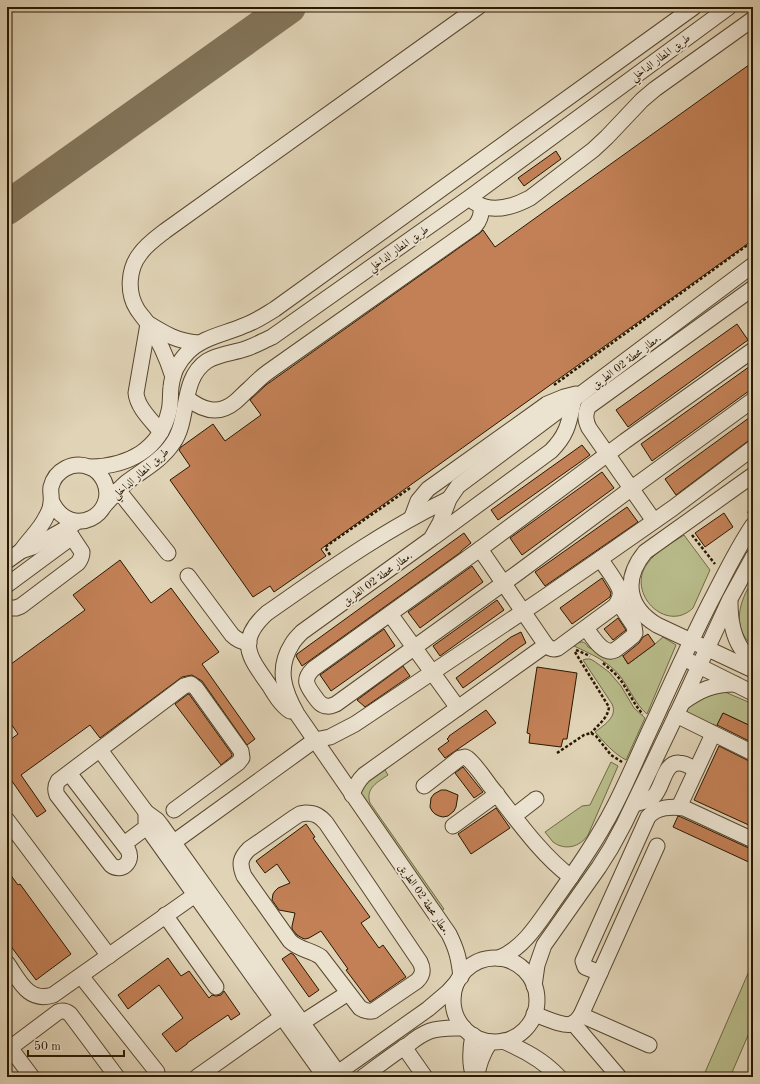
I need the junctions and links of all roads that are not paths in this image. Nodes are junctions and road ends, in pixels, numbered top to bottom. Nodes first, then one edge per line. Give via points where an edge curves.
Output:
1 (478, 7) edge
2 (694, 7) edge
3 (729, 7) edge
4 (753, 19) edge
5 (469, 198) junction
6 (481, 207) junction
7 (753, 265) edge
8 (753, 288) edge
9 (148, 324) junction
10 (198, 343) junction
11 (753, 350) edge
12 (173, 377) junction
13 (577, 397) junction
14 (187, 398) junction
15 (753, 400) edge
16 (161, 432) junction
17 (753, 448) edge
18 (607, 454) junction
19 (91, 468) junction
20 (753, 475) edge
21 (632, 488) junction
22 (118, 490) junction
23 (448, 498) junction
24 (52, 502) junction
25 (104, 506) junction
26 (412, 517) junction
27 (80, 521) junction
28 (654, 521) junction
29 (753, 525) edge
30 (69, 532) junction
31 (431, 539) junction
32 (480, 549) junction
33 (21, 551) junction
34 (168, 553) dead end
35 (753, 557) edge
36 (600, 558) junction
37 (7, 561) edge
38 (188, 576) dead end
39 (504, 583) junction
40 (7, 585) edge
41 (730, 599) junction
42 (618, 602) junction
43 (7, 608) edge
44 (523, 611) junction
45 (390, 614) junction
46 (586, 628) junction
47 (691, 640) junction
48 (248, 643) junction
49 (546, 646) junction
50 (414, 648) junction
51 (708, 648) junction
52 (682, 658) junction
53 (753, 662) edge
54 (700, 666) junction
55 (753, 670) edge
56 (432, 672) junction
57 (736, 684) junction
58 (753, 693) edge
59 (458, 708) junction
60 (679, 709) junction
61 (297, 714) junction
62 (713, 734) junction
63 (314, 740) junction
64 (100, 750) junction
65 (753, 753) edge
66 (696, 770) junction
67 (69, 773) junction
68 (424, 786) dead end
69 (497, 794) junction
70 (352, 795) junction
71 (536, 799) dead end
72 (634, 804) junction
73 (679, 807) junction
74 (174, 810) dead end
75 (514, 816) junction
76 (146, 819) junction
77 (7, 820) edge
78 (453, 826) dead end
79 (753, 840) edge
80 (174, 842) junction
81 (124, 844) junction
82 (657, 846) dead end
83 (571, 877) junction
84 (200, 891) junction
85 (165, 915) junction
86 (109, 956) junction
87 (499, 958) junction
88 (7, 963) edge
89 (600, 973) junction
90 (81, 976) junction
91 (459, 979) junction
92 (534, 986) junction
93 (216, 987) dead end
94 (348, 992) junction
95 (534, 1014) junction
96 (282, 1017) junction
97 (577, 1019) junction
98 (303, 1022) junction
99 (469, 1032) junction
100 (496, 1041) junction
101 (649, 1045) dead end
102 (404, 1047) junction
103 (157, 1072) dead end
104 (334, 1076) edge
105 (32, 1077) edge
106 (117, 1077) edge
107 (197, 1077) edge
108 (363, 1077) edge
109 (425, 1077) edge
110 (476, 1077) edge
111 (559, 1077) edge
112 (619, 1077) edge

1 - 9 street via 150,244 140,254 133,267 130,281 136,309
2 - 10 street, طريق المطار الداخلي via 276,309 245,326
3 - 5 street, طريق المطار الداخلي
4 - 6 street via 655,89 593,150 530,198 507,208
5 - 6 street
5 - 14 street, طريق المطار الداخلي via 272,337 246,349 207,361 193,377
6 - 14 street via 481,218 475,226 268,372 235,403 221,409 208,410 195,405
7 - 13 street, مطار محطة 02 الطريق.
8 - 18 street via 588,407 586,421
9 - 10 street via 177,340
9 - 12 street via 163,349
9 - 16 street via 136,398
10 - 12 street, طريق المطار الداخلي via 183,358
11 - 18 street
12 - 16 street, طريق المطار الداخلي via 167,420
13 - 23 street, مطار محطة 02 الطريق. via 458,486
13 - 26 street via 564,397 547,404 428,489 418,502
13 - 31 street via 566,432 551,451
14 - 22 street, طريق المطار الداخلي via 180,431 174,443 157,461
15 - 21 street
16 - 19 street, طريق المطار الداخلي via 149,447 133,458 116,465
17 - 28 street
18 - 21 street
18 - 32 street
19 - 24 street via 77,465 63,469 51,487
19 - 25 street via 98,472 106,484
20 - 47 street via 645,552 633,570 631,586 640,612 657,625
21 - 28 street
21 - 39 street
22 - 25 street, طريق المطار الداخلي
22 - 34 street
23 - 26 street
23 - 31 street, مطار محطة 02 الطريق. via 440,523
24 - 27 street via 60,514 73,521
24 - 33 street via 41,525
25 - 27 street via 94,517
26 - 48 street via 343,560 268,613 252,631
27 - 30 street
28 - 36 street
29 - 47 street via 735,553
30 - 33 street
30 - 40 street
30 - 43 street via 82,552 78,563 21,606
31 - 61 street, مطار محطة 02 الطريق. via 302,632 292,644 285,657 282,672 288,699
32 - 39 street
32 - 45 street
33 - 37 street
35 - 41 street
36 - 42 street via 620,591
36 - 44 street
38 - 48 street via 236,639
39 - 44 street
39 - 50 street
41 - 51 street
41 - 53 street via 735,636
42 - 46 street
42 - 46 street via 634,626 633,636 609,652 601,647
44 - 49 street
44 - 56 street
45 - 50 street
45 - 50 street via 312,669 307,677 307,687 322,705 332,706
46 - 49 street via 558,648
47 - 51 street
47 - 52 street
48 - 61 street via 250,656 281,704
49 - 59 street
50 - 56 street
51 - 54 street
51 - 55 street
52 - 54 street
52 - 83 street via 603,828
54 - 57 street
54 - 60 street
56 - 59 street
56 - 63 street via 348,728 330,737
57 - 58 street
57 - 60 street via 720,685 697,692
59 - 70 street via 364,775 358,781
60 - 62 street
60 - 72 street
61 - 63 street, مطار محطة 02 الطريق.
62 - 65 street
62 - 66 street
63 - 70 street, مطار محطة 02 الطريق.
63 - 80 street
64 - 67 street
64 - 74 street via 184,686 194,686 241,751 242,758
64 - 76 street
66 - 72 street via 678,763 669,766 652,797
66 - 73 street
67 - 81 street
67 - 81 street via 56,784 57,795 115,868 122,868 130,860 130,853
68 - 69 street via 460,758 465,757
69 - 75 street
69 - 78 street
70 - 91 street, مطار محطة 02 الطريق. via 449,934 459,958
71 - 75 street
72 - 92 street via 611,848 544,945 536,965
73 - 79 street
73 - 89 street via 658,810 648,817 583,961 585,966
75 - 83 street via 552,861
76 - 80 street via 151,816
76 - 81 street
76 - 84 street via 151,833
77 - 86 street
80 - 84 street
82 - 89 street
83 - 87 street via 532,932 514,950
84 - 85 street
84 - 96 street
84 - 98 street
85 - 86 street
85 - 93 street
86 - 90 street
87 - 91 street via 490,958 473,964
87 - 92 street via 521,967
88 - 90 street via 25,989 41,998 53,995
89 - 97 street
90 - 103 street
91 - 99 street via 454,996 454,1010 460,1023
91 - 104 street via 428,1009
92 - 95 street
94 - 94 street via 360,1008 364,1011 373,1011 421,977 423,967 326,823 312,813 300,814 243,854 241,869 290,941 322,957
94 - 98 street
95 - 97 street via 568,1025
95 - 100 street via 531,1022 519,1034
96 - 104 street via 297,1047
96 - 107 street
97 - 101 street
97 - 112 street
98 - 104 street
99 - 100 street via 478,1038
99 - 102 street via 451,1028 430,1031
99 - 110 street via 470,1060 472,1072
100 - 110 street via 484,1051
100 - 111 street via 534,1056
102 - 108 street
102 - 109 street
105 - 106 street via 14,1053 14,1045 62,1011 70,1014

